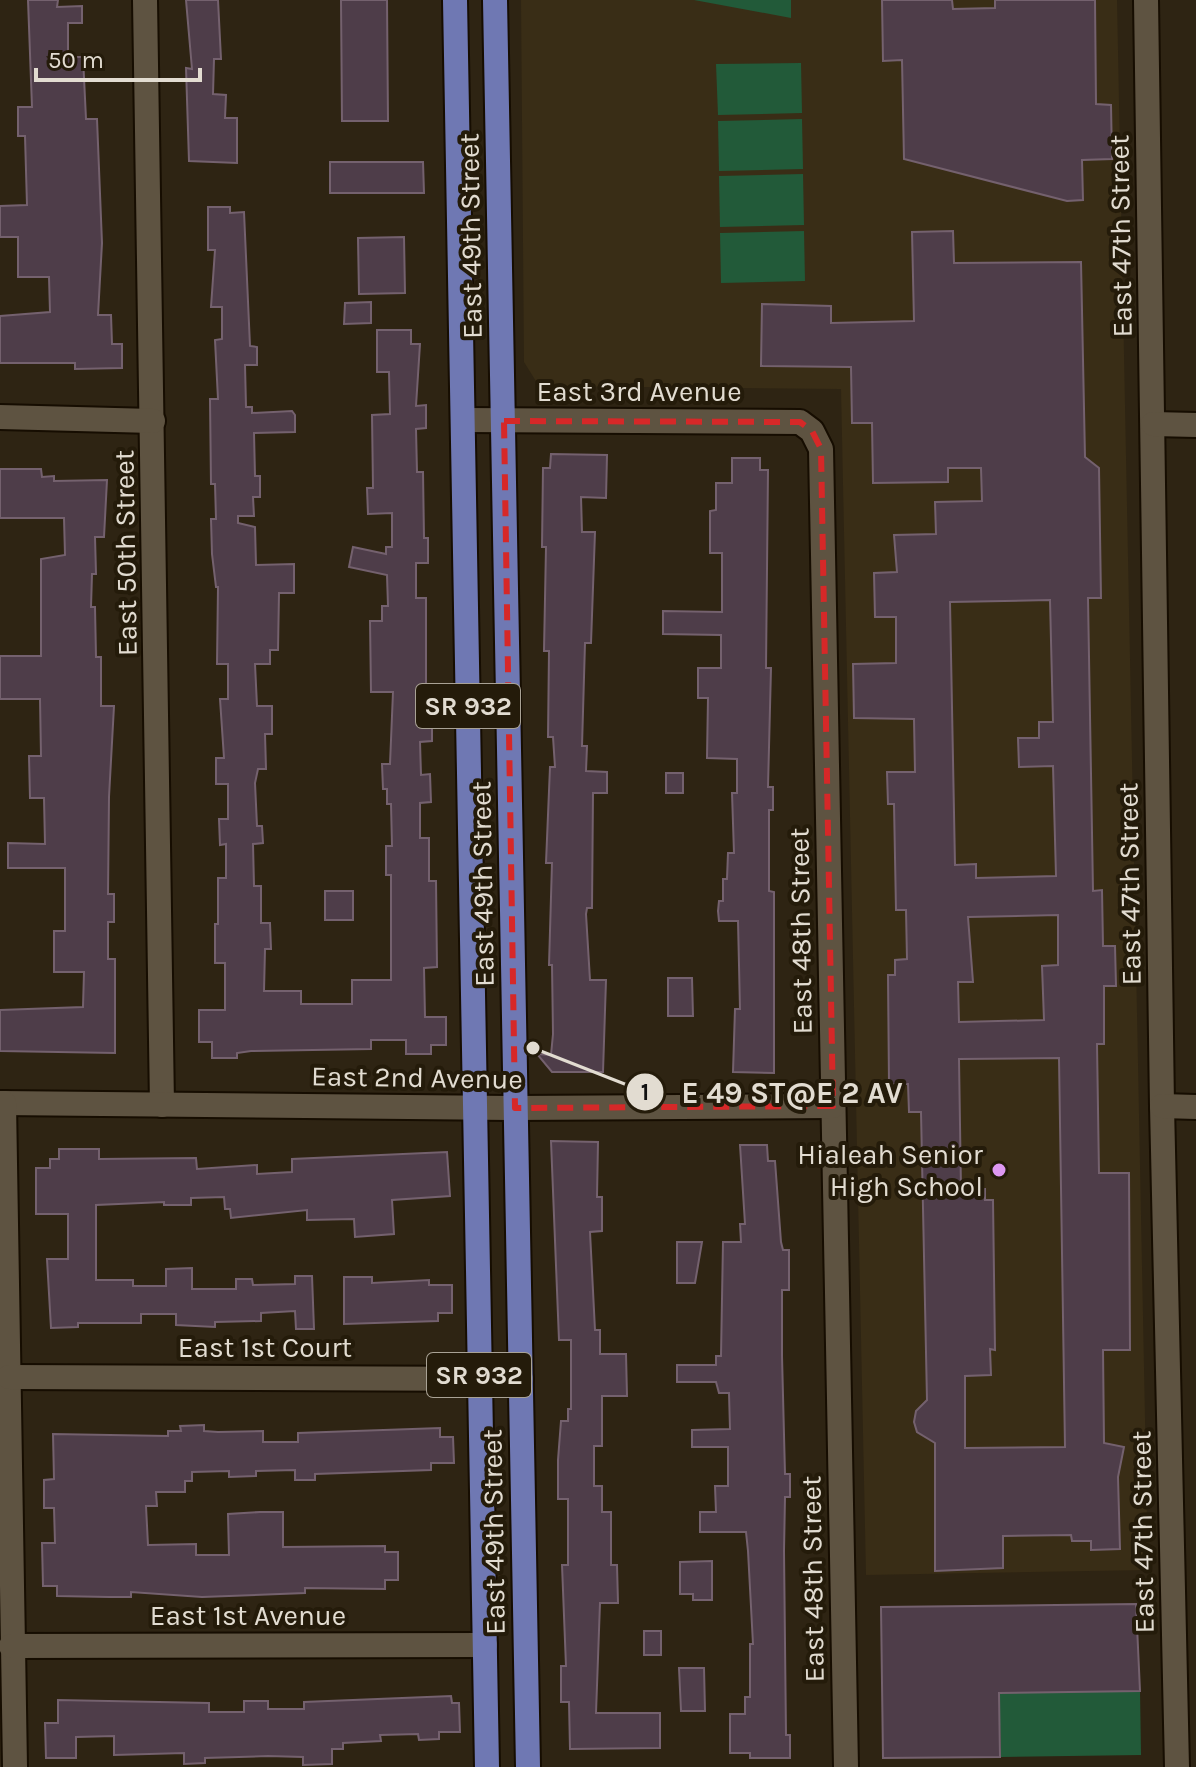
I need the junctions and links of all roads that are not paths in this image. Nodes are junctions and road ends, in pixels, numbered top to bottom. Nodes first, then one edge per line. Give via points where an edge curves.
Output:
1 (145, 0) edge
2 (455, 0) edge
3 (495, 0) edge
4 (1146, 0) edge
5 (0, 417) edge
6 (463, 420) junction
7 (153, 421) junction
8 (504, 421) junction
9 (1153, 424) junction
10 (1196, 425) edge
11 (812, 431) joint
12 (2, 1103) edge
13 (162, 1105) junction
14 (476, 1106) junction
15 (833, 1106) junction
16 (1162, 1106) junction
17 (1196, 1107) edge
18 (515, 1108) junction
19 (9, 1377) junction
20 (479, 1378) junction
21 (521, 1379) junction
22 (485, 1645) junction
23 (11, 1646) junction
24 (15, 1767) edge
25 (487, 1767) edge
26 (528, 1767) edge
27 (846, 1767) edge
28 (1177, 1767) edge

1 - 7 street, East 50th Street
2 - 6 main road, East 49th Street / SR 932
3 - 8 main road, East 49th Street / SR 932
4 - 9 street, East 47th Street
5 - 7 street
6 - 8 street, East 3rd Avenue
6 - 14 main road, East 49th Street / SR 932
7 - 13 street, East 50th Street
8 - 11 street, East 3rd Avenue via 800,422
8 - 18 main road, East 49th Street / SR 932
9 - 10 street
9 - 16 street, East 47th Street
11 - 15 street, East 48th Street via 821,449
12 - 13 street, East 2nd Avenue
12 - 19 street
13 - 14 street, East 2nd Avenue
14 - 18 street, East 2nd Avenue
14 - 20 main road, East 49th Street / SR 932
15 - 18 street, East 2nd Avenue
15 - 27 street, East 48th Street
16 - 17 street
16 - 28 street, East 47th Street
18 - 21 main road, East 49th Street / SR 932
19 - 20 street, East 1st Court
19 - 23 street
20 - 21 street, East 1st Court
20 - 22 main road, East 49th Street / SR 932
21 - 26 main road, East 49th Street / SR 932
22 - 23 street, East 1st Avenue
22 - 25 main road, East 49th Street / SR 932
23 - 24 street

